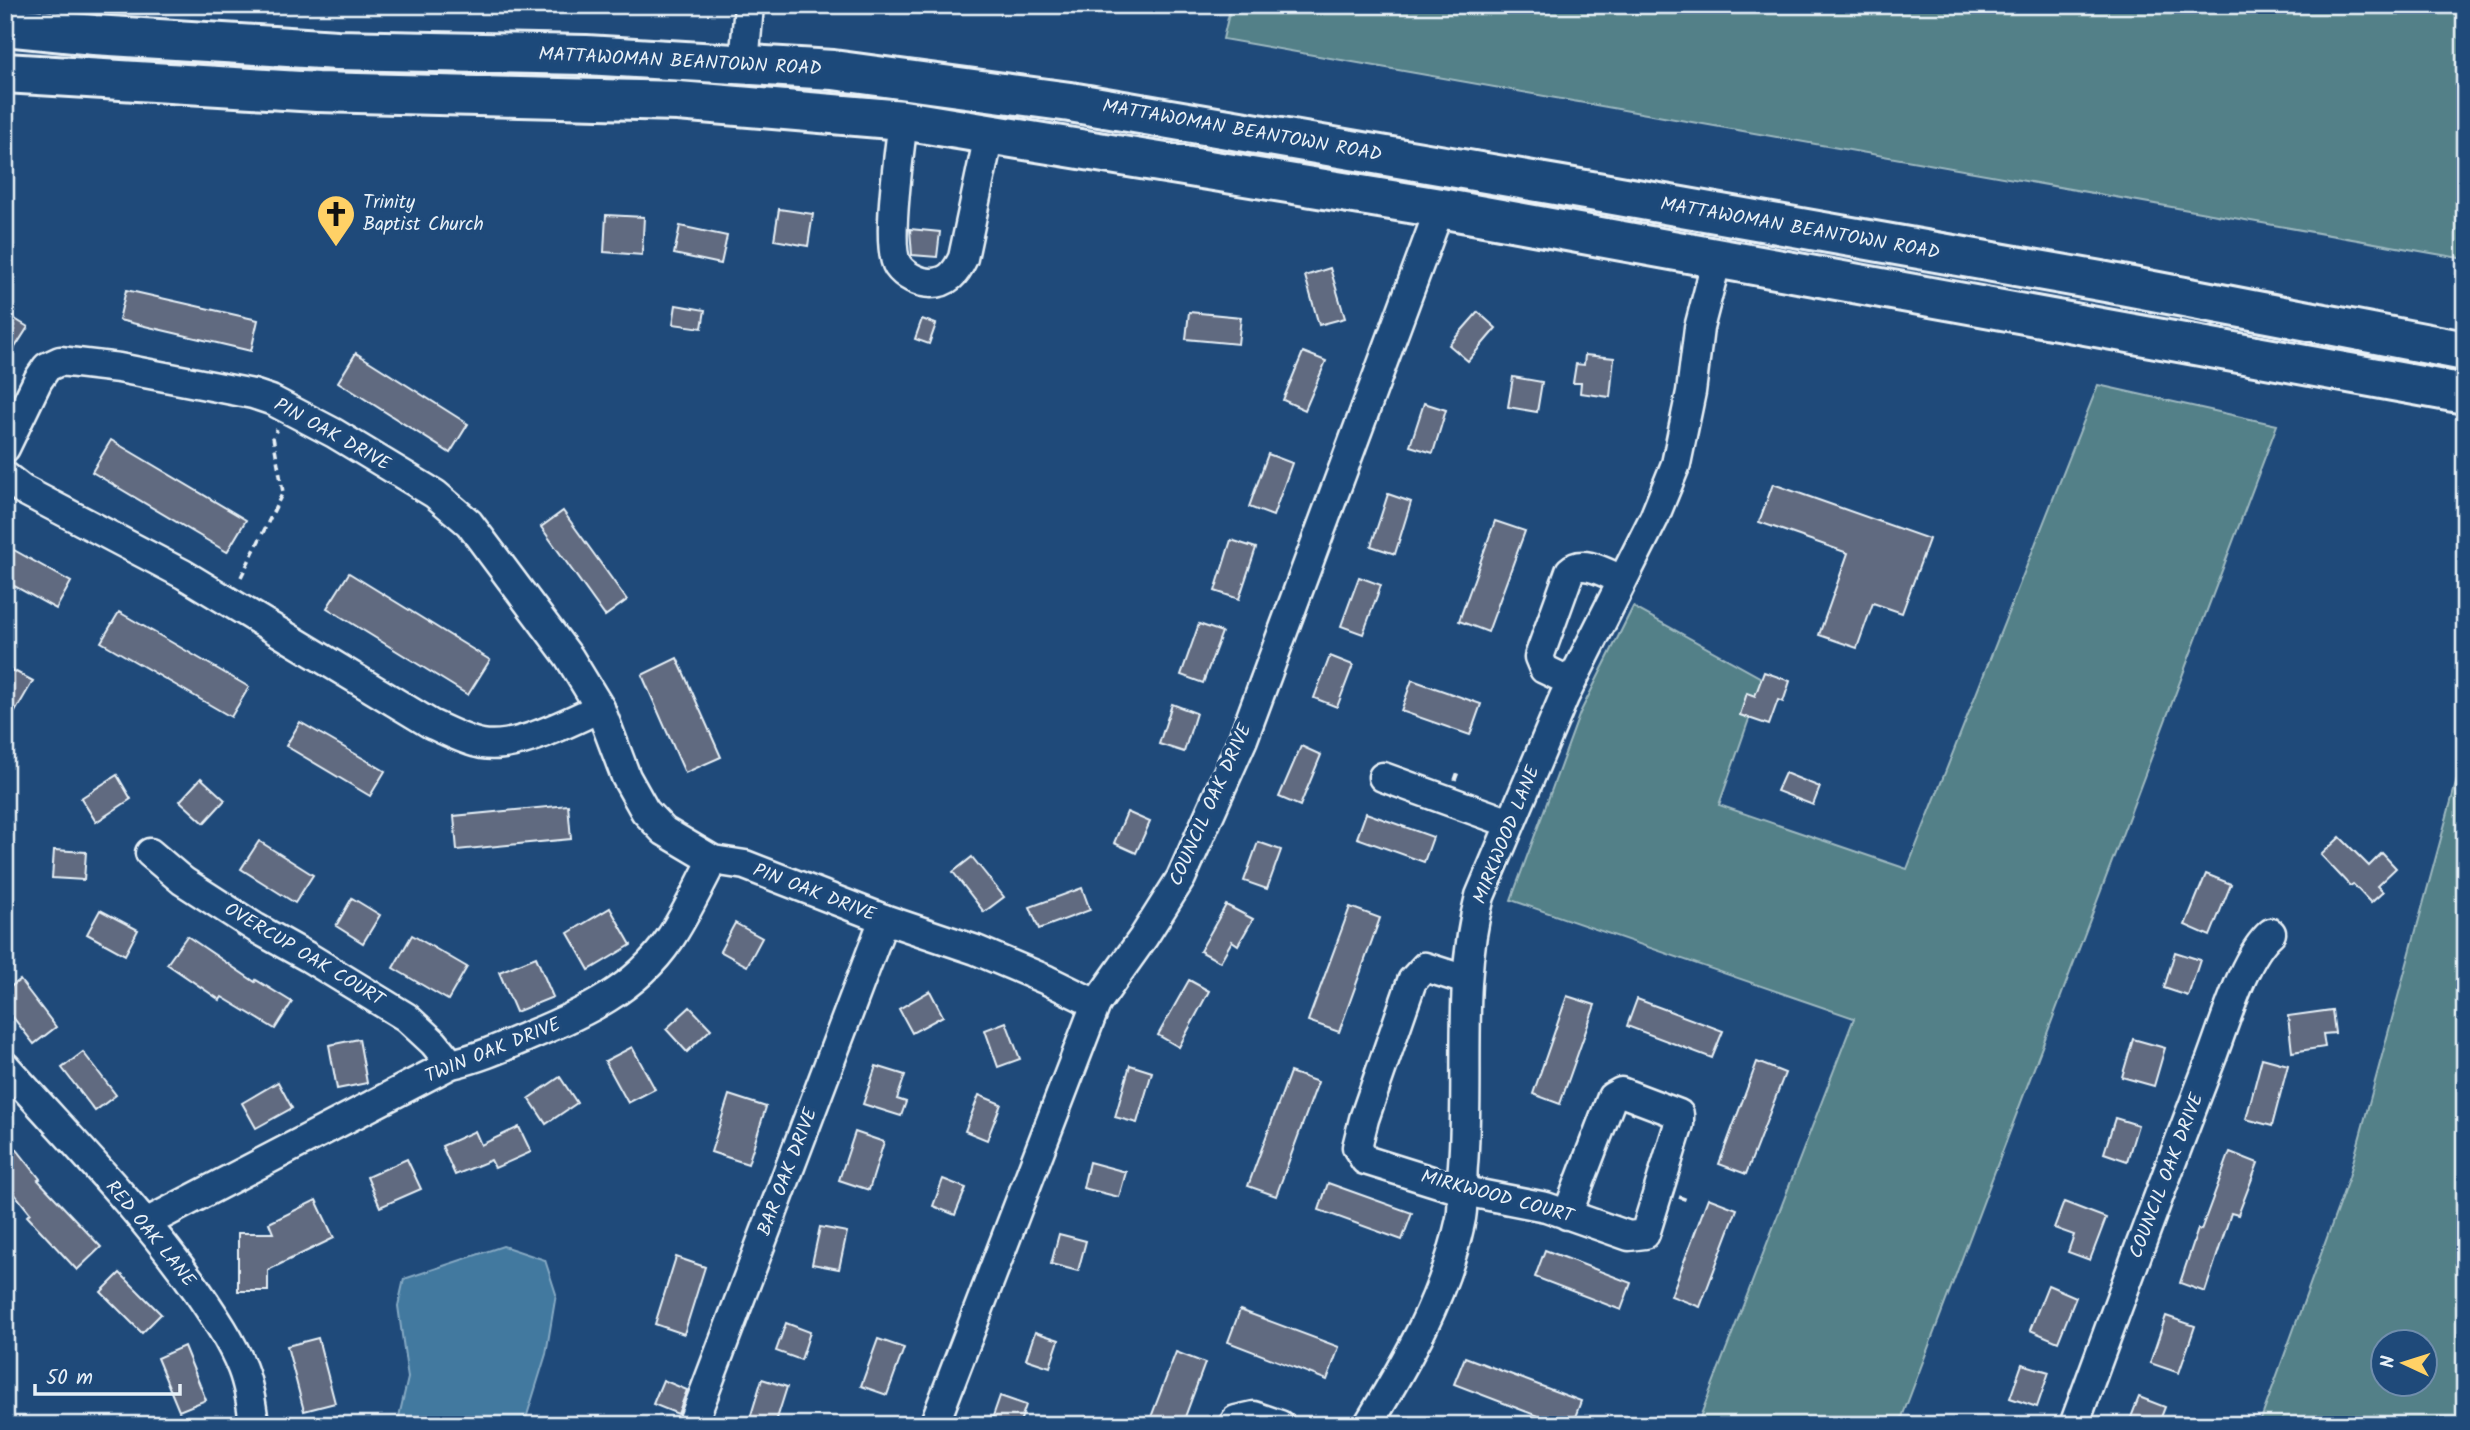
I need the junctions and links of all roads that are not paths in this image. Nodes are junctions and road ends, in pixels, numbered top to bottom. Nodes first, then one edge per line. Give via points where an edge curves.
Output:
1 (749, 5) edge
2 (5, 26) edge
3 (744, 65) junction
4 (5, 73) edge
5 (151, 82) junction
6 (1070, 102) junction
7 (903, 120) junction
8 (989, 135) junction
9 (1133, 158) junction
10 (1440, 208) junction
11 (1859, 240) junction
12 (1717, 259) junction
13 (2465, 351) edge
14 (2465, 394) edge
15 (5, 449) edge
16 (5, 476) edge
17 (1622, 580) junction
18 (1571, 682) junction
19 (600, 708) junction
20 (1383, 778) dead end
21 (1510, 823) junction
22 (150, 853) dead end
23 (713, 860) junction
24 (884, 919) junction
25 (2271, 933) dead end
26 (1466, 980) junction
27 (1096, 1004) junction
28 (451, 1064) junction
29 (5, 1066) edge
30 (1464, 1191) junction
31 (1567, 1214) junction
32 (146, 1223) junction
33 (1376, 1422) edge
34 (254, 1425) edge
35 (692, 1425) edge
36 (934, 1425) edge
37 (1234, 1425) edge
38 (1280, 1425) edge
39 (2074, 1425) edge

1 - 3 street
2 - 3 highway, MATTAWOMAN BEANTOWN ROAD via 323,49 586,55
3 - 5 highway via 724,79 708,80 184,68
3 - 6 highway, MATTAWOMAN BEANTOWN ROAD via 833,70
3 - 9 highway via 770,84 1086,129
4 - 5 highway, MATTAWOMAN BEANTOWN ROAD
5 - 7 highway, MATTAWOMAN BEANTOWN ROAD via 331,92 678,101
6 - 10 highway via 1191,138 1379,173
6 - 11 highway, MATTAWOMAN BEANTOWN ROAD
7 - 8 highway, MATTAWOMAN BEANTOWN ROAD
7 - 8 street via 894,253 897,265 907,275 924,283 939,283 952,276 963,258
8 - 9 highway, MATTAWOMAN BEANTOWN ROAD
9 - 10 highway, MATTAWOMAN BEANTOWN ROAD
10 - 11 highway via 1474,190 1784,242
10 - 12 highway, MATTAWOMAN BEANTOWN ROAD
10 - 27 street, COUNCIL OAK DRIVE via 1212,813 1181,878
11 - 13 highway, MATTAWOMAN BEANTOWN ROAD
12 - 14 highway, MATTAWOMAN BEANTOWN ROAD
12 - 17 street, MIRKWOOD LANE via 1699,328 1676,464
15 - 19 street, PIN OAK DRIVE via 38,380 47,367 60,361 118,368 271,400 435,494 469,523 569,657
16 - 19 street via 23,490 183,574 431,724 465,739 483,744 510,742
17 - 18 street, MIRKWOOD LANE
17 - 18 street via 1583,565 1570,571 1539,657 1544,669
18 - 21 street, MIRKWOOD LANE
19 - 23 street, PIN OAK DRIVE via 626,777 645,811 664,831
20 - 21 street
21 - 26 street, MIRKWOOD LANE via 1480,896
22 - 28 street, OVERCUP OAK COURT via 183,881 256,928 406,1017
23 - 24 street, PIN OAK DRIVE via 745,866
23 - 28 street, TWIN OAK DRIVE via 669,940 625,986 568,1020
24 - 27 street, PIN OAK DRIVE via 976,950
24 - 35 street, BAR OAK DRIVE
25 - 39 street, COUNCIL OAK DRIVE via 2243,977
26 - 30 street, MIRKWOOD LANE
26 - 30 street, MIRKWOOD COURT via 1425,967 1412,981 1357,1147 1365,1160
27 - 36 street, COUNCIL OAK DRIVE
28 - 32 street, TWIN OAK DRIVE
29 - 32 street, RED OAK LANE
30 - 31 street, MIRKWOOD COURT
30 - 33 street, MIRKWOOD LANE via 1461,1222 1442,1286
31 - 31 street, MIRKWOOD COURT via 1612,1097 1621,1092 1679,1114 1645,1234 1629,1236
32 - 34 street, RED OAK LANE via 218,1322 242,1367
37 - 38 street via 1236,1420 1254,1416

